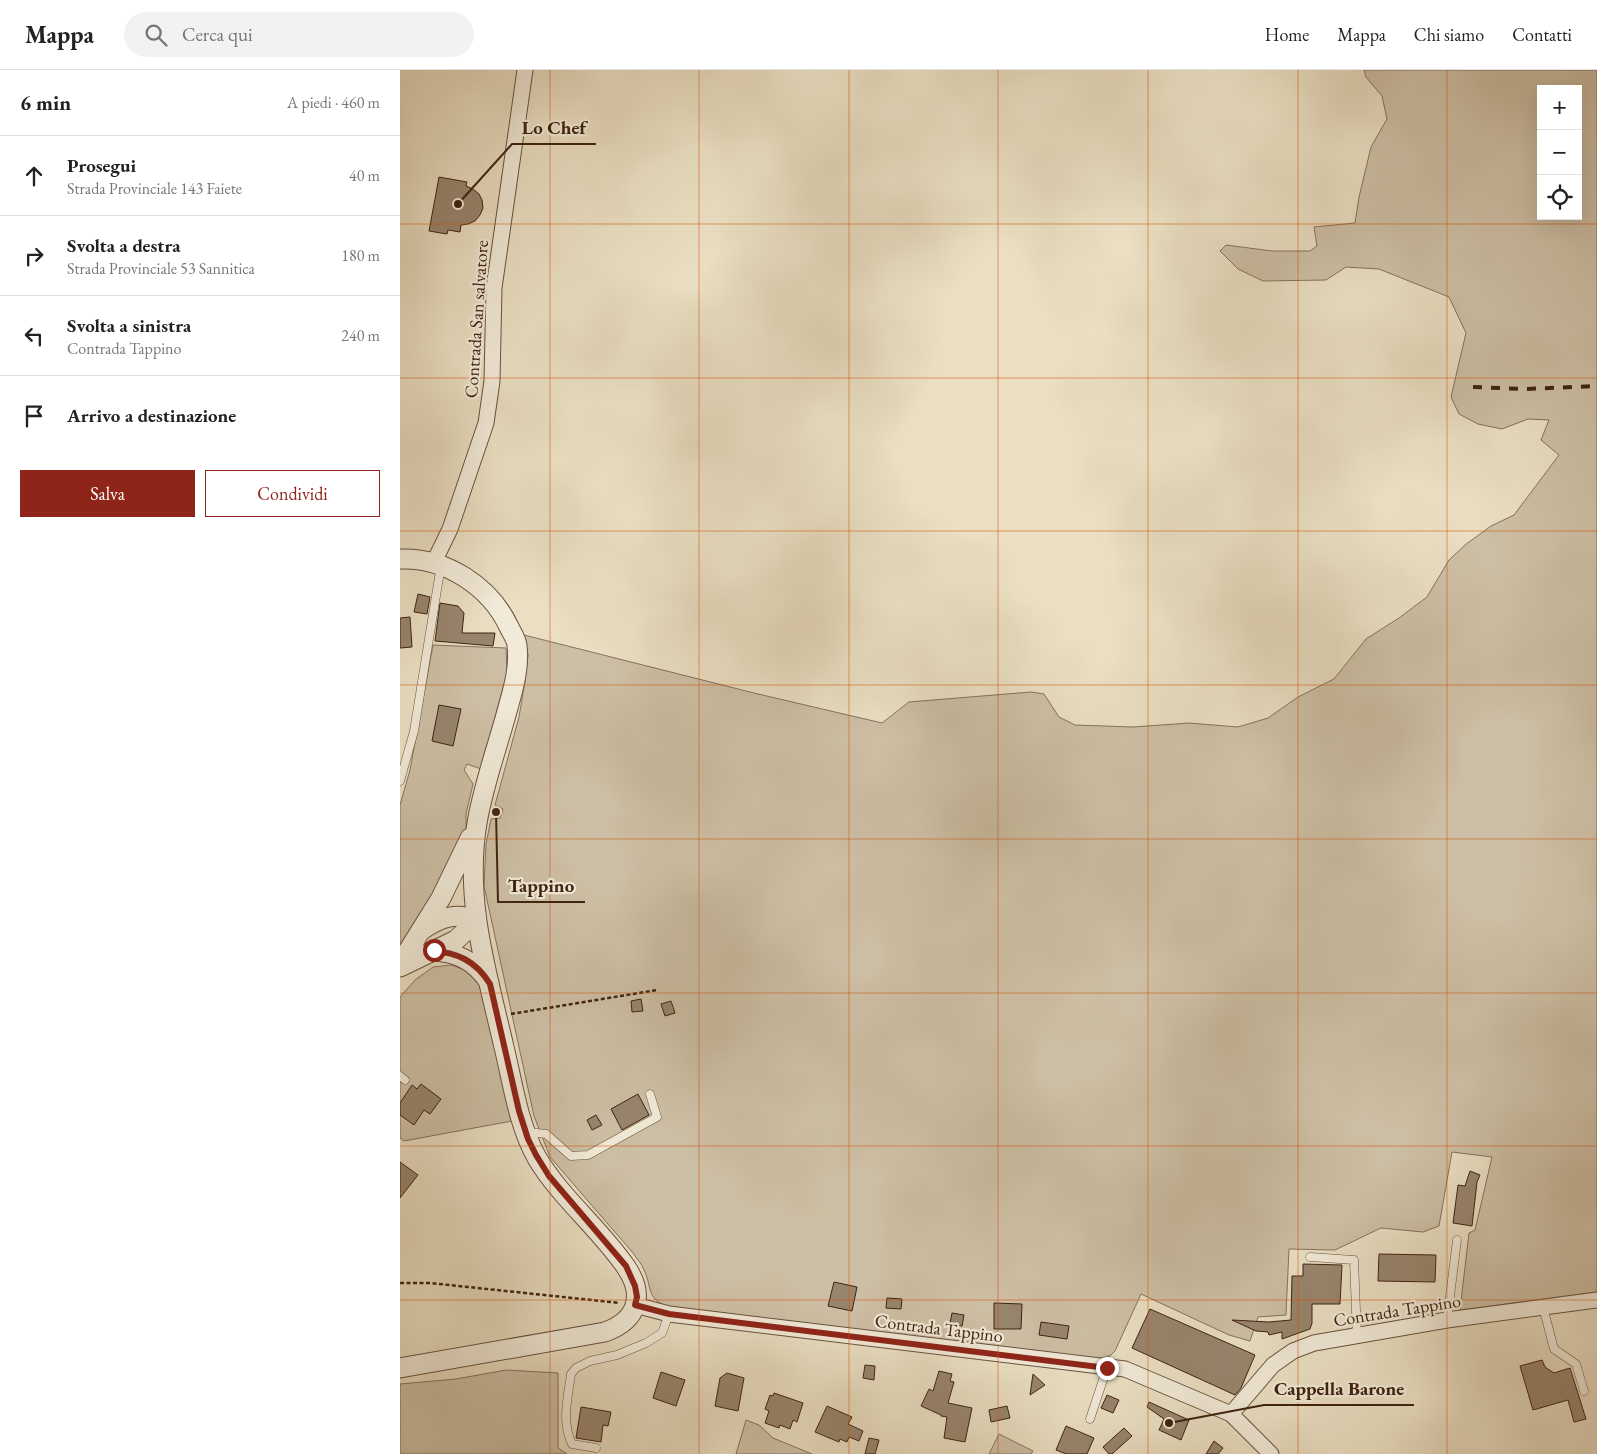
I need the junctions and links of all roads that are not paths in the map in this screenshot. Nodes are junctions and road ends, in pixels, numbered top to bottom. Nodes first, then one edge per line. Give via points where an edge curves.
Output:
1 (525, 70) edge
2 (400, 559) edge
3 (438, 564) junction
4 (400, 781) edge
5 (477, 821) junction
6 (476, 921) junction
7 (421, 931) junction
8 (431, 951) junction
9 (400, 965) edge
10 (490, 984) junction
11 (650, 1094) dead end
12 (526, 1132) junction
13 (1457, 1240) dead end
14 (1310, 1257) dead end
15 (1597, 1300) edge
16 (635, 1305) junction
17 (1543, 1307) junction
18 (669, 1314) junction
19 (1447, 1320) junction
20 (1357, 1336) junction
21 (400, 1368) edge
22 (1107, 1368) junction
23 (1584, 1391) dead end
24 (1232, 1414) junction
25 (1090, 1419) dead end
26 (596, 1448) dead end
27 (1271, 1454) edge

1 - 3 street, Contrada San salvatore via 494,288 492,381 486,423
2 - 3 street
3 - 4 lane via 414,732
3 - 5 street via 481,588 505,617 517,645 515,683
5 - 6 street via 472,867
5 - 7 street via 451,880
6 - 7 street via 452,916
6 - 8 street via 456,940
6 - 10 street
7 - 9 street
8 - 9 street
8 - 10 street via 464,957
10 - 12 street
11 - 12 lane via 657,1117 588,1155 571,1156 546,1134
12 - 16 street via 549,1176 626,1266 635,1286
13 - 19 lane
14 - 20 lane via 1354,1260
15 - 17 street, Contrada Tappino
16 - 18 street, Contrada Tappino
16 - 21 street via 624,1322 602,1333
17 - 19 street, Contrada Tappino
17 - 23 lane via 1554,1349 1576,1364
18 - 22 street, Contrada Tappino
18 - 26 lane via 662,1333 646,1343 617,1355 590,1361 571,1374 565,1422 567,1433 572,1444
19 - 20 street, Contrada Tappino
20 - 24 street, Contrada Tappino via 1314,1343 1293,1351 1273,1364
22 - 24 street, Contrada Tappino via 1125,1369
22 - 25 lane
24 - 27 street, Contrada Tappino

